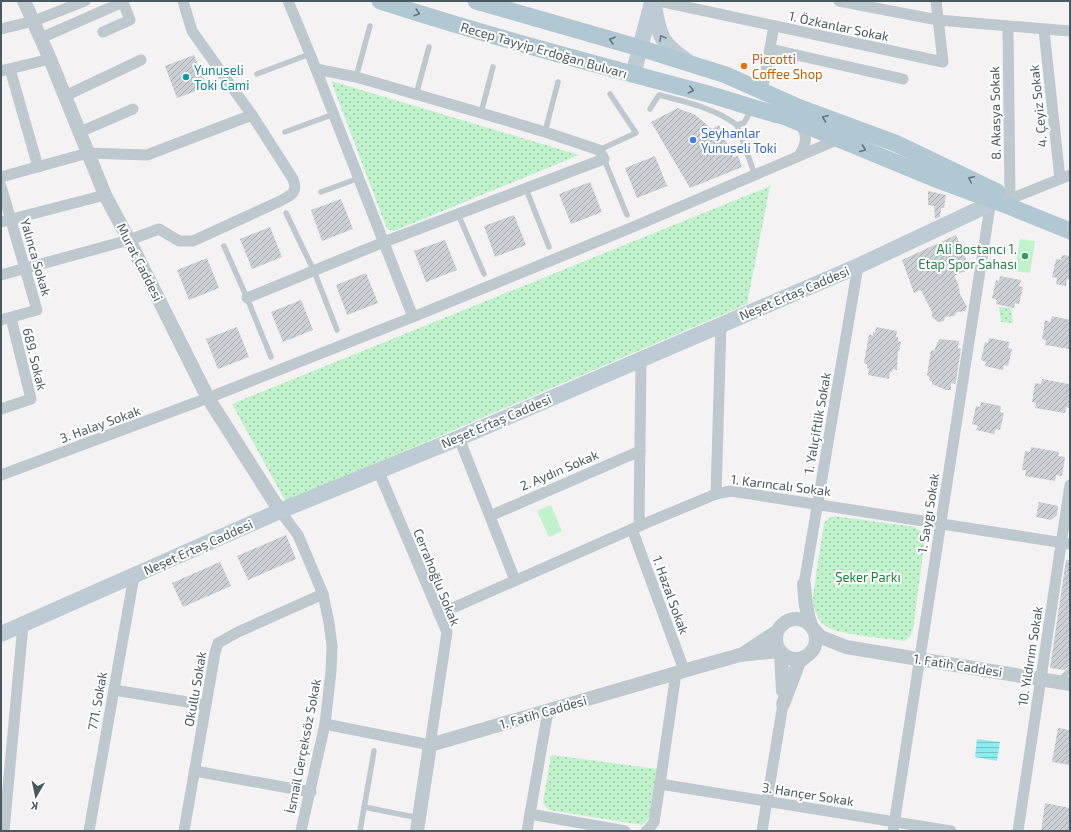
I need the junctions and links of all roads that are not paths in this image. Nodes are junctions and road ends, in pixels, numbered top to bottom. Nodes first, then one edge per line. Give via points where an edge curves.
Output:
1 (24, 1) edge
2 (85, 1) edge
3 (123, 1) edge
4 (184, 1) edge
5 (288, 1) edge
6 (380, 1) edge
7 (476, 1) edge
8 (652, 1) edge
9 (659, 1) edge
10 (839, 1) edge
11 (936, 1) edge
12 (938, 20) junction
13 (34, 21) junction
14 (370, 26) dead end
15 (774, 26) junction
16 (1008, 27) junction
17 (1, 29) edge
18 (1044, 30) junction
19 (1070, 31) edge
20 (103, 32) dead end
21 (41, 38) junction
22 (429, 47) dead end
23 (640, 48) junction
24 (770, 49) junction
25 (310, 54) junction
26 (50, 59) junction
27 (141, 60) dead end
28 (690, 63) junction
29 (493, 67) dead end
30 (316, 69) junction
31 (6, 70) edge
32 (258, 74) dead end
33 (633, 75) junction
34 (356, 77) junction
35 (903, 80) dead end
36 (558, 82) dead end
37 (763, 86) dead end
38 (660, 89) junction
39 (610, 94) dead end
40 (416, 95) junction
41 (65, 96) junction
42 (735, 102) junction
43 (752, 108) junction
44 (133, 109) dead end
45 (650, 109) dead end
46 (481, 113) junction
47 (334, 114) junction
48 (797, 114) junction
49 (252, 115) junction
50 (737, 125) junction
51 (80, 132) junction
52 (285, 132) dead end
53 (545, 132) junction
54 (839, 139) junction
55 (88, 153) junction
56 (602, 155) junction
57 (799, 156) junction
58 (38, 167) junction
59 (755, 175) junction
60 (1, 176) edge
61 (1065, 177) edge
62 (359, 178) junction
63 (1, 186) edge
64 (526, 189) junction
65 (321, 192) dead end
66 (104, 195) junction
67 (1010, 199) junction
68 (990, 202) junction
69 (286, 213) dead end
70 (458, 214) junction
71 (628, 215) dead end
72 (6, 220) edge
73 (1070, 224) edge
74 (1070, 231) edge
75 (129, 240) junction
76 (384, 242) junction
77 (224, 246) dead end
78 (549, 247) dead end
79 (858, 266) junction
80 (25, 269) junction
81 (314, 271) junction
82 (484, 274) dead end
83 (1, 276) edge
84 (247, 298) junction
85 (413, 317) junction
86 (6, 319) edge
87 (721, 325) junction
88 (337, 330) dead end
89 (271, 357) dead end
90 (641, 360) junction
91 (208, 398) junction
92 (1, 409) edge
93 (459, 438) junction
94 (640, 451) junction
95 (378, 470) junction
96 (1, 475) edge
97 (1070, 485) edge
98 (716, 494) junction
99 (817, 504) junction
100 (280, 511) junction
101 (490, 516) junction
102 (941, 523) junction
103 (635, 528) junction
104 (1066, 543) edge
105 (134, 576) junction
106 (515, 580) junction
107 (804, 584) junction
108 (323, 594) junction
109 (439, 614) junction
110 (789, 620) junction
111 (23, 625) junction
112 (813, 629) junction
113 (776, 632) junction
114 (1, 634) edge
115 (846, 647) junction
116 (780, 652) junction
117 (740, 655) junction
118 (807, 656) junction
119 (920, 659) junction
120 (1070, 670) edge
121 (680, 672) junction
122 (1041, 679) junction
123 (1064, 683) edge
124 (114, 690) junction
125 (782, 704) junction
126 (206, 705) junction
127 (548, 711) junction
128 (325, 724) junction
129 (430, 745) junction
130 (374, 751) dead end
131 (195, 771) junction
132 (660, 784) junction
133 (311, 792) junction
134 (768, 801) junction
135 (364, 807) junction
136 (530, 814) junction
137 (418, 824) edge
138 (894, 826) edge
139 (4, 831) edge
140 (89, 831) edge
141 (184, 831) edge
142 (301, 831) edge
143 (360, 831) edge
144 (527, 831) edge
145 (626, 831) edge
146 (646, 831) edge
147 (762, 831) edge
148 (951, 831) edge
149 (1018, 831) edge

1 - 13 street, Murat Caddesi
2 - 13 street
3 - 20 street via 130,20
3 - 21 street
4 - 49 street via 192,31
5 - 25 street
6 -> 33 main road, Recep Tayyip Erdoğan Bulvarı
23 -> 7 main road
8 - 23 main road
28 -> 8 main road via 677,55 660,34
9 - 15 street, 1. Özkanlar Sokak
10 - 12 street
11 - 12 street
12 - 15 street, 1. Özkanlar Sokak via 943,62
12 - 16 street
13 - 17 street
13 - 21 street, Murat Caddesi
14 - 34 lane
15 - 24 street
16 - 18 street
16 - 67 street, 8. Akasya Sokak
18 - 19 street
18 - 61 street, 4. Çeyiz Sokak
21 - 26 street, Murat Caddesi
22 - 40 lane
23 - 28 main road
23 - 33 main road
24 - 35 street
24 - 37 street
25 - 30 street
25 - 32 lane
26 - 31 street
26 - 41 street, Murat Caddesi
27 - 41 street
28 - 48 main road via 742,82
29 - 46 lane
30 - 34 street
30 - 47 street
31 - 58 street
33 - 38 main road, Recep Tayyip Erdoğan Bulvarı
34 - 40 street
36 - 53 lane
38 -> 42 main road, Recep Tayyip Erdoğan Bulvarı via 709,94
38 - 45 lane
38 - 50 lane via 711,110
39 - 56 lane via 636,133
40 - 46 street
41 - 51 street, Murat Caddesi
42 - 43 main road, Recep Tayyip Erdoğan Bulvarı
42 - 48 main road via 721,87 736,86 785,105
43 - 48 main road, Recep Tayyip Erdoğan Bulvarı via 784,116
43 - 50 lane via 744,124
44 - 51 street
46 - 53 street
47 - 52 lane
47 - 62 street
48 - 54 main road
48 - 57 street via 806,139
67 -> 48 main road via 895,143
49 - 55 street via 147,154
49 - 75 street via 293,179 295,191 290,196 193,241 179,241 159,229
50 - 59 lane
51 - 55 street, Murat Caddesi
53 - 56 street
54 - 57 street, 3. Halay Sokak
54 -> 68 main road
55 - 58 street
55 - 66 street, Murat Caddesi
56 - 64 street
56 - 71 lane
57 - 59 street, 3. Halay Sokak
58 - 60 street
59 - 85 street, 3. Halay Sokak
61 - 67 street
62 - 65 lane
62 - 76 street
63 - 72 street, Yalınca Sokak
64 - 70 street
64 - 78 lane
66 - 72 street
66 - 75 street, Murat Caddesi
67 - 73 main road
68 - 74 main road
68 - 79 main road, Neşet Ertaş Caddesi
68 - 102 street, 1. Saygı Sokak
69 - 81 lane
70 - 76 street
70 - 82 lane
72 - 80 street, Yalınca Sokak
75 - 80 street
75 - 91 street, Murat Caddesi
76 - 81 street
76 - 85 street
77 - 84 lane
79 - 87 main road, Neşet Ertaş Caddesi
79 - 99 street, 1. Yalıçiftlik Sokak
80 - 83 street
80 - 86 street, Yalınca Sokak via 37,310
81 - 84 street
81 - 88 lane
84 - 89 lane
85 - 91 street, 3. Halay Sokak
86 - 92 street, 689. Sokak via 31,400
87 - 90 main road, Neşet Ertaş Caddesi
87 - 98 street
90 - 93 main road, Neşet Ertaş Caddesi
90 - 94 street
91 - 96 street, 3. Halay Sokak
91 - 100 street, Murat Caddesi
93 - 95 main road, Neşet Ertaş Caddesi
93 - 101 street
94 - 101 street, 2. Aydın Sokak
94 - 103 street
95 - 100 main road, Neşet Ertaş Caddesi
95 - 109 street, Cerrahoğlu Sokak
97 - 104 street, 10. Yıldırım Sokak
98 - 99 street, 1. Karıncalı Sokak via 731,491
98 - 103 street, 1. Karıncalı Sokak
99 - 102 street, 1. Karıncalı Sokak
99 - 107 street, 1. Yalıçiftlik Sokak
100 - 105 main road, Neşet Ertaş Caddesi
100 - 108 street, İsmail Gerçeksöz Sokak via 298,535
101 - 106 street
102 - 104 street, 1. Karıncalı Sokak
102 - 119 street, 1. Saygı Sokak
103 - 106 street, 1. Karıncalı Sokak
103 - 121 street, 1. Hazal Sokak
104 - 122 street, 10. Yıldırım Sokak
105 - 111 main road, Neşet Ertaş Caddesi
105 - 124 street, 771. Sokak
106 - 109 street, 1. Karıncalı Sokak
107 - 110 street
107 - 112 street via 807,616
108 - 126 street, Okullu Sokak via 218,643
108 - 128 street, İsmail Gerçeksöz Sokak via 332,646
109 - 129 street, Cerrahoğlu Sokak via 446,632
110 - 112 street via 804,621
110 - 113 street
111 - 114 main road, Neşet Ertaş Caddesi
111 - 139 street
112 - 115 street via 821,637
112 - 118 street via 816,642
113 - 116 street via 776,644
113 - 117 street
115 - 118 street via 814,651
115 - 119 street, 1. Fatih Caddesi
116 - 117 street
116 - 118 street via 792,659
116 - 125 street via 784,682
117 - 121 street, 1. Fatih Caddesi
118 - 125 street via 798,662
119 - 122 street, 1. Fatih Caddesi
119 - 138 street, 1. Saygı Sokak
120 - 123 lane
121 - 127 street, 1. Fatih Caddesi
121 - 132 street
122 - 123 street, 1. Fatih Caddesi
122 - 149 street, 10. Yıldırım Sokak
124 - 126 street
124 - 140 street, 771. Sokak
125 - 134 street
126 - 131 street, Okullu Sokak
127 - 129 street, 1. Fatih Caddesi
127 - 136 street
128 - 129 street
128 - 133 street, İsmail Gerçeksöz Sokak
129 - 137 street
130 - 135 lane
131 - 133 street
131 - 141 street, Okullu Sokak
132 - 134 street, 3. Hançer Sokak
132 - 146 street via 654,822
133 - 142 street, İsmail Gerçeksöz Sokak
134 - 138 street, 3. Hançer Sokak
134 - 147 street
135 - 137 lane
135 - 143 lane
136 - 144 street
136 - 145 street
138 - 148 street, 3. Hançer Sokak

